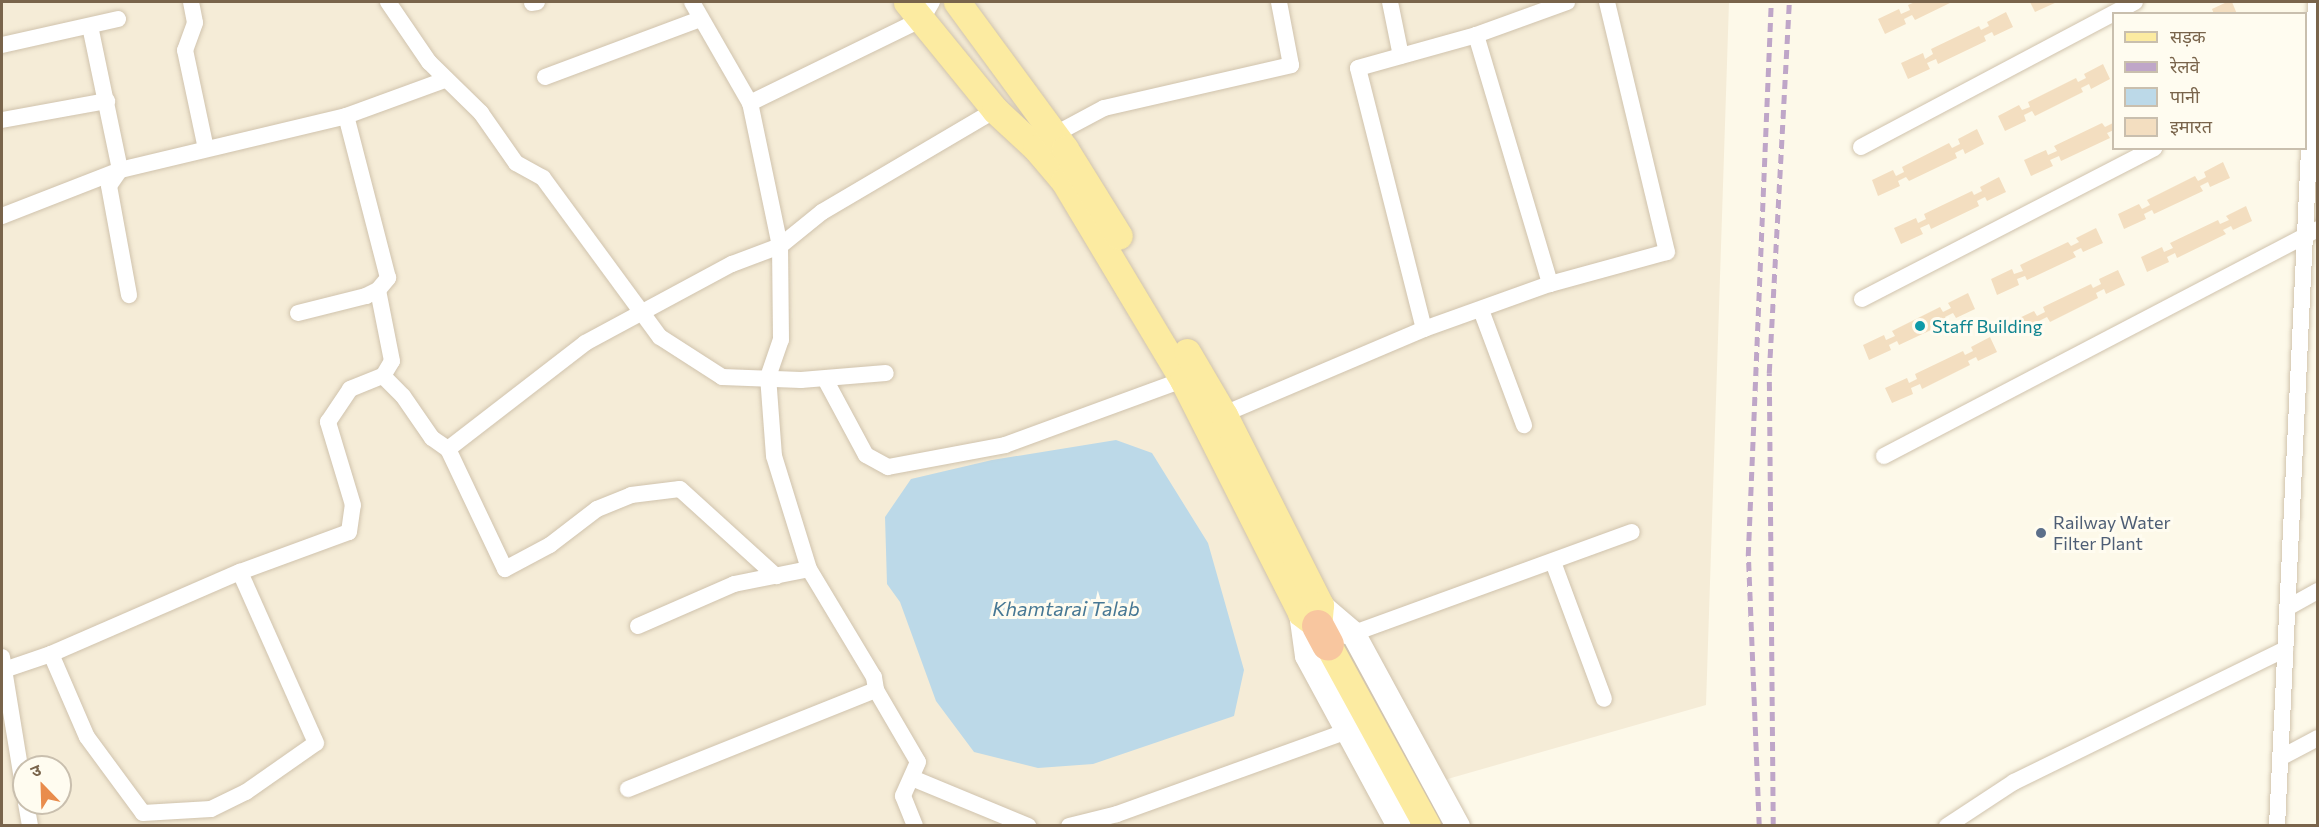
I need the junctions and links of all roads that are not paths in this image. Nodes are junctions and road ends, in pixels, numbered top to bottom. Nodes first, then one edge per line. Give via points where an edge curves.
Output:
1 (191, 2) edge
2 (388, 2) edge
3 (692, 2) edge
4 (957, 2) edge
5 (1279, 2) edge
6 (1390, 2) edge
7 (1567, 2) edge
8 (1607, 2) edge
9 (2135, 2) edge
10 (2316, 2) edge
11 (920, 7) edge
12 (1528, 9) edge
13 (2116, 12) edge
14 (2112, 14) edge
15 (118, 20) dead end
16 (700, 20) junction
17 (90, 26) junction
18 (1476, 35) junction
19 (2, 45) edge
20 (1401, 56) junction
21 (2309, 69) edge
22 (545, 77) dead end
23 (445, 80) junction
24 (107, 101) junction
25 (750, 104) junction
26 (994, 110) junction
27 (346, 116) junction
28 (2, 120) edge
29 (1045, 140) junction
30 (1861, 147) dead end
31 (206, 149) junction
32 (2150, 150) edge
33 (120, 170) junction
34 (2, 216) edge
35 (2311, 232) edge
36 (780, 246) junction
37 (1550, 284) junction
38 (378, 290) junction
39 (129, 295) dead end
40 (1862, 299) dead end
41 (1481, 310) junction
42 (298, 313) dead end
43 (640, 313) junction
44 (1424, 329) junction
45 (886, 373) dead end
46 (383, 376) junction
47 (768, 377) junction
48 (825, 379) junction
49 (1183, 380) junction
50 (1214, 419) junction
51 (1524, 425) dead end
52 (448, 449) junction
53 (1884, 456) dead end
54 (1632, 532) dead end
55 (1553, 562) junction
56 (809, 569) junction
57 (240, 572) junction
58 (776, 576) junction
59 (2318, 591) edge
60 (2287, 608) junction
61 (638, 626) dead end
62 (1321, 630) junction
63 (2285, 649) junction
64 (51, 654) junction
65 (3, 663) edge
66 (876, 690) junction
67 (1604, 699) dead end
68 (1348, 731) junction
69 (2318, 738) edge
70 (18, 755) edge
71 (2280, 758) junction
72 (912, 778) junction
73 (628, 789) dead end
74 (159, 819) edge
75 (915, 825) edge
76 (1028, 825) edge
77 (1069, 825) edge
78 (1399, 825) edge
79 (1428, 825) edge
80 (1458, 825) edge
81 (1947, 825) edge
82 (2277, 825) edge

1 - 31 street via 195,23 185,50
2 - 23 street
3 - 16 street
4 - 29 main road
5 - 29 street via 1292,65 1104,108
6 - 20 street
7 - 12 street
8 - 37 street via 1667,252
9 - 13 street
10 - 21 street
11 - 25 street
11 - 26 main road
12 - 18 street
14 - 30 street
15 - 17 street
16 - 22 street
16 - 25 street
17 - 19 street
17 - 24 street
18 - 20 street
18 - 37 street
20 - 44 street via 1358,68
21 - 35 street
23 - 27 street
23 - 43 street via 481,113 516,163 543,178
24 - 28 street
24 - 33 street
25 - 36 street
26 - 29 main road
26 - 36 street via 822,213
27 - 31 street
27 - 38 street via 365,199 387,263 388,278
29 - 49 main road via 1064,181
29 - 50 main road via 1094,191
31 - 33 street
32 - 40 street
33 - 34 street
33 - 39 street via 109,186
35 - 53 street
35 - 60 street
36 - 43 street via 732,264
36 - 47 street via 781,340
37 - 41 street
38 - 42 street
38 - 46 street via 392,361
41 - 44 street
41 - 51 street
43 - 47 street via 660,336 722,377
43 - 52 street via 585,343
44 - 50 street
45 - 48 street
46 - 52 street via 403,396 432,438
46 - 57 street via 350,389 328,422 353,505 349,532
47 - 48 street
47 - 56 street via 774,456
48 - 49 street via 866,455 888,467 1005,445
49 - 50 main road
50 - 62 main road
52 - 58 street via 505,569 550,545 597,509 631,495 680,489
54 - 55 street
55 - 62 street
55 - 67 street
56 - 58 street
56 - 66 street via 874,677
57 - 64 street
57 - 74 street via 316,743 246,792 211,809
58 - 61 street via 734,584
59 - 60 street
60 - 63 street
62 - 68 street
62 - 79 main road
62 - 80 street
63 - 71 street
63 - 81 street via 2014,782
64 - 65 street
64 - 74 street via 87,736 143,813
65 - 70 street
66 - 72 street via 918,762
66 - 73 street
68 - 77 street via 1117,814
68 - 78 street
69 - 71 street
71 - 82 street
72 - 75 street via 903,796
72 - 76 street

